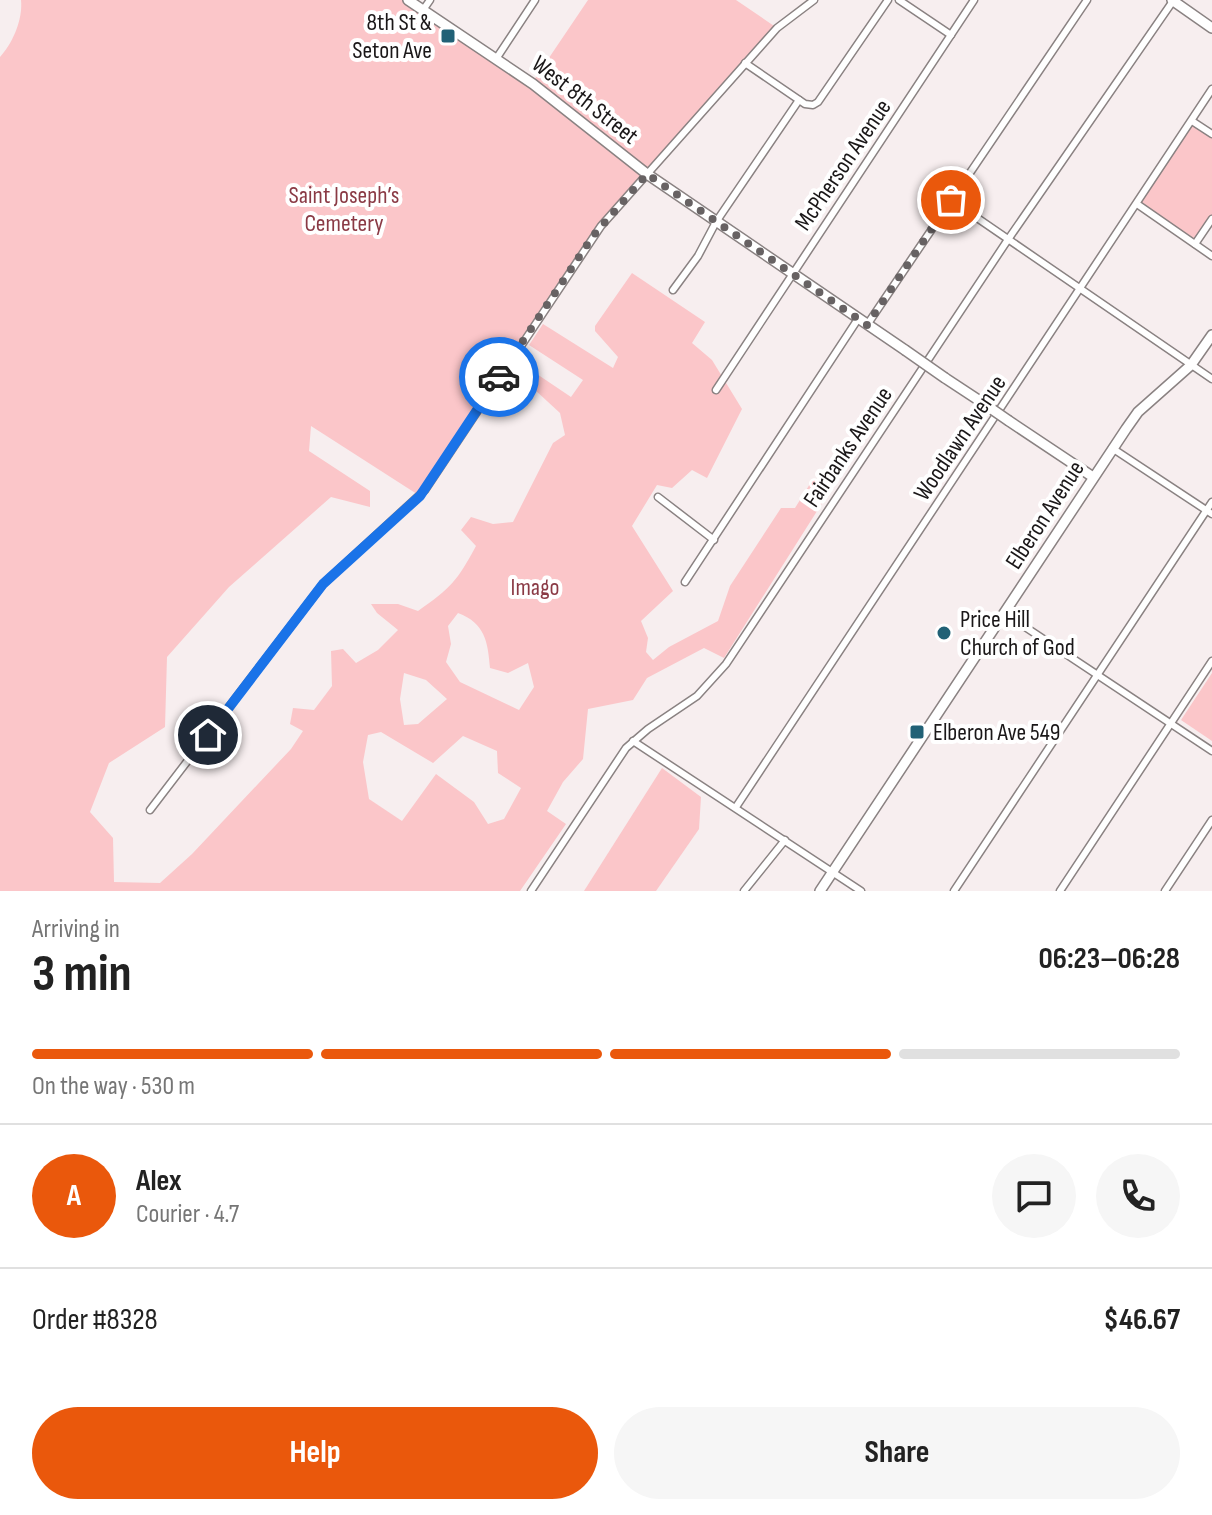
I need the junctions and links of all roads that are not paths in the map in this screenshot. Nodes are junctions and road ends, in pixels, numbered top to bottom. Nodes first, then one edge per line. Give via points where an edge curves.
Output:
1 (408, 0) edge
2 (430, 0) edge
3 (535, 0) edge
4 (888, 0) edge
5 (899, 0) edge
6 (974, 0) edge
7 (1087, 0) edge
8 (812, 1) edge
9 (1178, 2) edge
10 (423, 10) junction
11 (1212, 28) edge
12 (951, 35) junction
13 (496, 59) junction
14 (745, 63) junction
15 (1212, 89) edge
16 (799, 100) junction
17 (1192, 121) junction
18 (1212, 134) edge
19 (647, 174) junction
20 (951, 200) junction
21 (1137, 204) junction
22 (1212, 219) edge
23 (716, 222) junction
24 (1007, 241) junction
25 (1195, 244) junction
26 (1212, 256) edge
27 (792, 273) junction
28 (673, 290) dead end
29 (1080, 290) junction
30 (862, 322) junction
31 (1212, 335) edge
32 (1191, 365) junction
33 (1212, 379) edge
34 (716, 390) dead end
35 (1112, 448) junction
36 (1093, 477) junction
37 (658, 497) dead end
38 (1212, 502) edge
39 (1209, 512) edge
40 (714, 540) junction
41 (685, 582) dead end
42 (1004, 613) junction
43 (1212, 661) edge
44 (1097, 675) junction
45 (1171, 723) junction
46 (633, 741) junction
47 (1212, 751) edge
48 (736, 807) junction
49 (150, 810) dead end
50 (1212, 820) edge
51 (785, 840) junction
52 (833, 872) junction
53 (531, 891) edge
54 (744, 891) edge
55 (820, 891) edge
56 (861, 891) edge
57 (954, 891) edge
58 (1060, 891) edge
59 (1165, 891) edge

1 - 10 street, West 8th Street
2 - 10 street
3 - 13 street
4 - 16 street via 818,102 810,106
5 - 12 street
6 - 12 street, McPherson Avenue
7 - 20 street
8 - 14 street
9 - 11 street
9 - 24 street, Fairbanks Avenue
10 - 13 street, West 8th Street
12 - 27 street, McPherson Avenue
13 - 19 street, West 8th Street
14 - 16 street
14 - 19 street
15 - 17 street, Woodlawn Avenue
16 - 23 street
17 - 18 street
17 - 21 street, Woodlawn Avenue
19 - 23 street, West 8th Street
19 - 49 street via 593,236 425,490 323,584
20 - 24 street
20 - 30 street
21 - 25 street
21 - 29 street, Woodlawn Avenue
22 - 25 street
23 - 27 street, West 8th Street
23 - 28 street
24 - 29 street
24 - 46 street, Fairbanks Avenue via 726,664 697,696
25 - 26 street
27 - 30 street, West 8th Street
27 - 34 street, McPherson Avenue
29 - 32 street
29 - 48 street, Woodlawn Avenue
30 - 36 street, West 8th Street, bridge
30 - 40 street
31 - 32 street, Elberon Avenue
32 - 33 street
32 - 35 street, Elberon Avenue via 1138,412
35 - 36 street, Elberon Avenue
35 - 39 street
36 - 42 street, Elberon Avenue
37 - 40 street
38 - 39 street
39 - 44 street
40 - 41 street
42 - 44 street
42 - 52 street, Elberon Avenue
43 - 45 street
44 - 45 street
44 - 57 street
45 - 47 street
45 - 58 street
46 - 48 street
46 - 53 street, Fairbanks Avenue
48 - 51 street
50 - 59 street
51 - 52 street
51 - 54 street
52 - 55 street, Elberon Avenue
52 - 56 street

